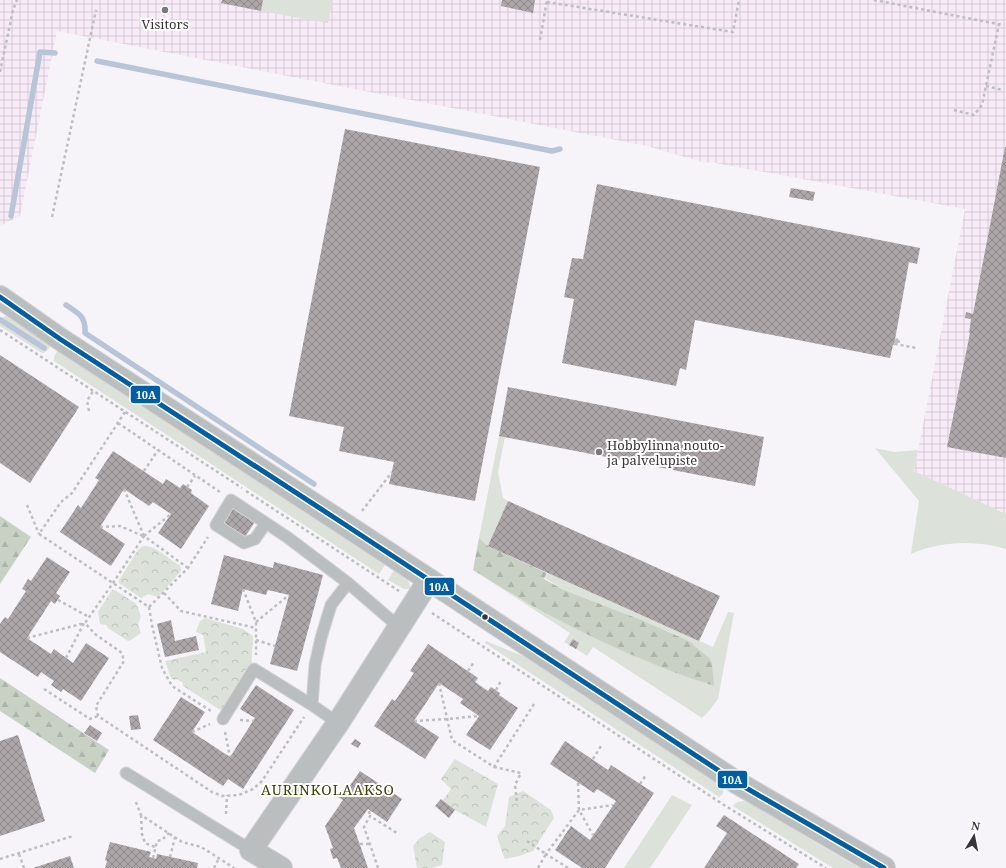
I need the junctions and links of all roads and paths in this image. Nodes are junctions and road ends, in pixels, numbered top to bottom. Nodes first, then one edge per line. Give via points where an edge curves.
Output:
1 (17, 0) edge
2 (739, 0) edge
3 (874, 0) edge
4 (547, 1) edge
5 (96, 10) dead end
6 (999, 24) junction
7 (1003, 25) dead end
8 (540, 40) dead end
9 (0, 72) edge
10 (986, 86) junction
11 (1003, 90) dead end
12 (954, 110) dead end
13 (52, 217) dead end
14 (0, 297) edge
15 (896, 342) dead end
16 (916, 348) dead end
17 (93, 391) dead end
18 (89, 411) dead end
19 (125, 412) dead end
20 (118, 423) junction
21 (158, 450) junction
22 (144, 471) dead end
23 (392, 472) dead end
24 (195, 476) junction
25 (187, 487) dead end
26 (124, 489) dead end
27 (231, 500) junction
28 (27, 505) dead end
29 (362, 511) dead end
30 (170, 514) dead end
31 (266, 523) junction
32 (216, 525) junction
33 (100, 527) dead end
34 (39, 534) junction
35 (144, 536) junction
36 (188, 568) junction
37 (429, 580) junction
38 (113, 583) junction
39 (348, 583) junction
40 (243, 589) dead end
41 (164, 593) junction
42 (289, 595) dead end
43 (58, 600) dead end
44 (149, 607) junction
45 (89, 617) junction
46 (256, 622) junction
47 (85, 623) junction
48 (399, 627) junction
49 (256, 628) junction
50 (26, 638) dead end
51 (256, 640) junction
52 (275, 646) dead end
53 (66, 658) dead end
54 (474, 662) dead end
55 (254, 669) junction
56 (468, 671) dead end
57 (501, 681) dead end
58 (439, 683) dead end
59 (44, 689) dead end
60 (496, 690) dead end
61 (534, 704) dead end
62 (312, 705) junction
63 (98, 716) junction
64 (479, 716) dead end
65 (223, 719) junction
66 (447, 719) junction
67 (414, 720) dead end
68 (338, 723) junction
69 (192, 732) dead end
70 (601, 746) dead end
71 (230, 757) dead end
72 (593, 759) dead end
73 (494, 766) junction
74 (126, 773) dead end
75 (646, 775) dead end
76 (578, 783) dead end
77 (640, 784) dead end
78 (227, 795) junction
79 (136, 802) dead end
80 (517, 803) dead end
81 (613, 805) dead end
82 (579, 810) junction
83 (369, 811) dead end
84 (226, 814) dead end
85 (141, 815) junction
86 (370, 816) junction
87 (169, 833) junction
88 (397, 833) dead end
89 (593, 835) dead end
90 (73, 836) dead end
91 (176, 838) junction
92 (527, 841) dead end
93 (360, 844) dead end
94 (370, 844) junction
95 (155, 847) junction
96 (251, 850) junction
97 (19, 854) junction
98 (546, 854) junction
99 (170, 857) dead end
100 (153, 858) dead end
101 (219, 858) junction
102 (0, 860) edge
103 (24, 868) edge
104 (214, 868) edge
105 (234, 868) edge
106 (281, 868) edge
107 (378, 868) edge
108 (538, 868) edge
109 (568, 868) edge
110 (884, 868) edge

1 - 9 path
2 - 4 path via 733,32
3 - 6 path
4 - 8 path
5 - 13 path
6 - 7 path
6 - 10 path
10 - 11 path
10 - 12 path via 982,105 974,114
14 - 37 street via 60,339
15 - 16 path via 895,344
17 - 18 path via 86,401
19 - 20 path
20 - 21 path
20 - 34 path via 72,492 61,502
21 - 22 path
21 - 24 path
23 - 29 path
24 - 25 path
24 - 27 path
26 - 35 path
27 - 31 lane
27 - 32 lane
28 - 34 path
30 - 35 path
31 - 32 lane via 255,539 244,543
31 - 39 lane
32 - 36 path
33 - 35 path via 120,526
34 - 38 path
35 - 36 path
35 - 38 path
36 - 41 path
37 - 48 street
37 - 110 street via 736,782
38 - 44 path
38 - 45 path
39 - 48 lane
39 - 62 lane via 331,605 321,638 315,665
40 - 46 path
41 - 44 path
41 - 49 path via 181,610
42 - 46 path
43 - 45 path
44 - 65 path via 162,668 172,686
45 - 47 path
46 - 49 path
47 - 50 path
47 - 53 path
47 - 63 path via 95,634 122,653 124,660 96,706
48 - 68 street
49 - 51 path
51 - 52 path
51 - 55 path
54 - 56 path
55 - 62 lane
55 - 65 lane
57 - 60 path
58 - 66 path
59 - 63 path via 90,719
61 - 73 path
62 - 68 lane
62 - 78 path via 262,782 239,795
63 - 78 path via 212,792
64 - 66 path
65 - 69 path
65 - 71 path
66 - 67 path
66 - 73 path via 452,740
68 - 96 street
70 - 72 path
73 - 80 path via 521,773 515,785
74 - 96 lane
75 - 77 path
76 - 82 path
78 - 84 path
79 - 85 path
81 - 82 path
82 - 89 path
82 - 98 path
83 - 86 path
85 - 87 path
85 - 95 path via 145,843
86 - 88 path
86 - 94 path via 364,827
87 - 91 path
87 - 95 path via 157,842
90 - 97 path
91 - 99 path
91 - 101 path via 201,847
92 - 98 path
93 - 94 path
94 - 107 path
95 - 100 path
96 - 106 street
97 - 102 path
97 - 103 path
98 - 108 path
98 - 109 path
101 - 104 path
101 - 105 path

